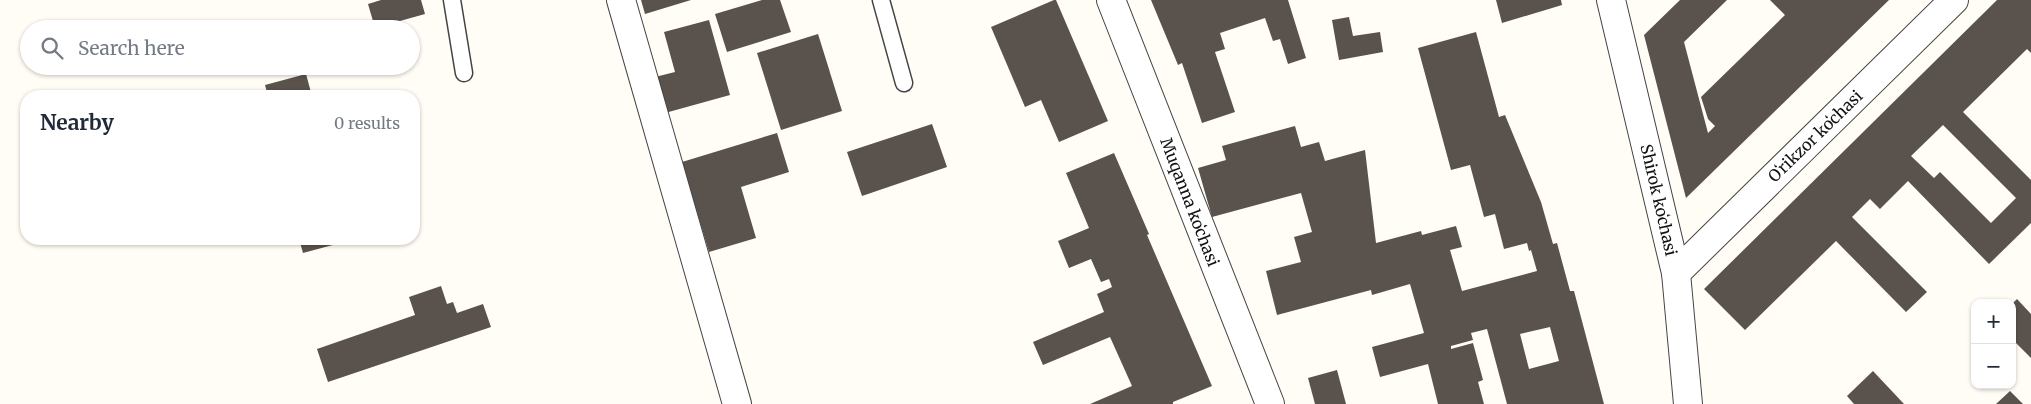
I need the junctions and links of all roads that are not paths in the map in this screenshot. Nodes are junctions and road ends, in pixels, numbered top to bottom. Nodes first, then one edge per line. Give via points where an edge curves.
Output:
1 (452, 0) edge
2 (621, 0) edge
3 (881, 0) edge
4 (1111, 0) edge
5 (1611, 0) edge
6 (1954, 0) edge
7 (464, 73) dead end
8 (904, 83) dead end
9 (1676, 273) junction
10 (737, 404) edge
11 (1270, 404) edge
12 (1688, 404) edge

1 - 7 lane
2 - 10 street
3 - 8 lane
4 - 11 street, Muqanna koʻchasi
5 - 9 street, Shirok koʻchasi
6 - 9 street, Oʻrikzor koʻchasi
9 - 12 street, Shirok koʻchasi

